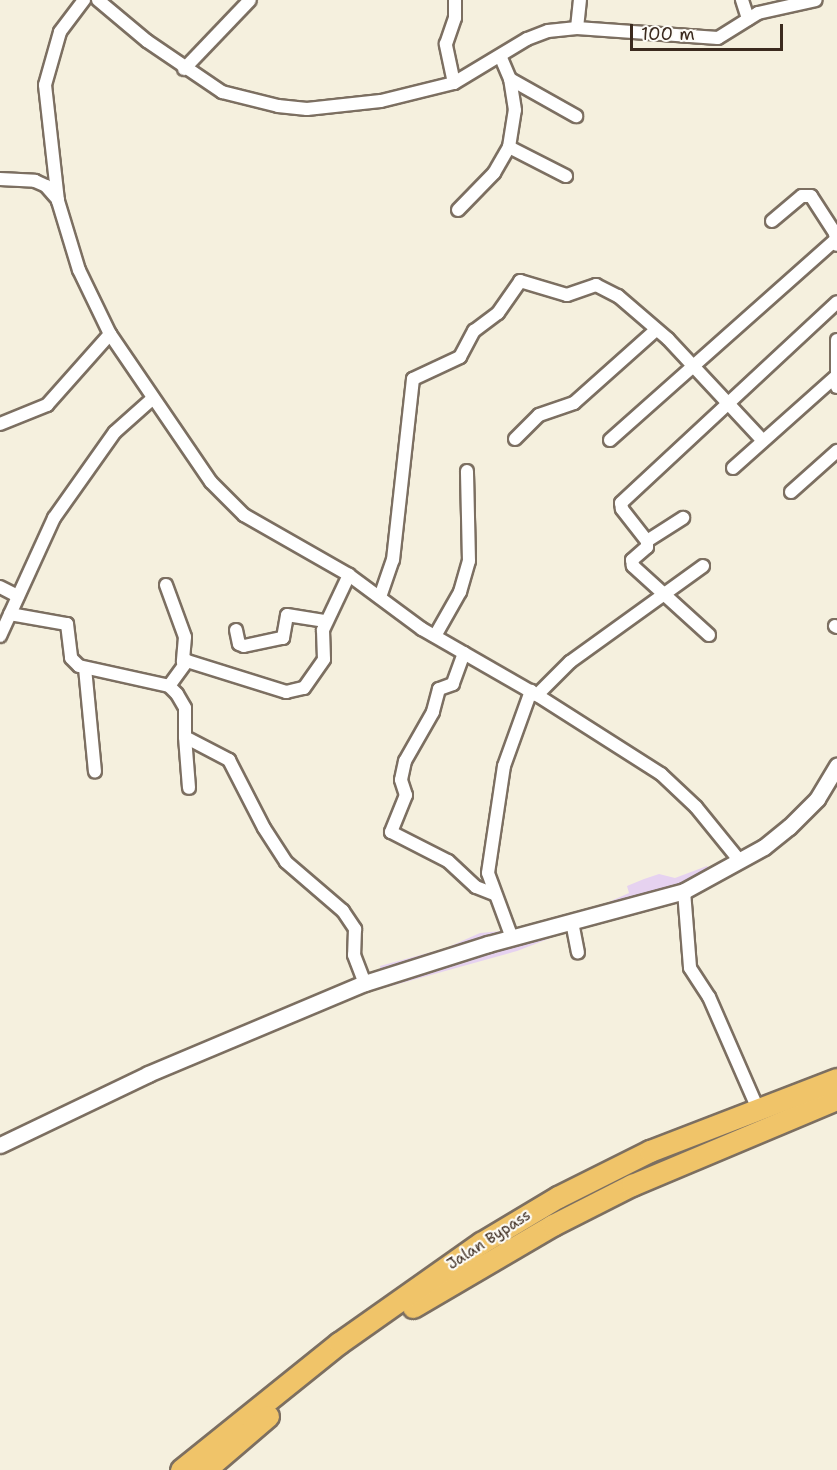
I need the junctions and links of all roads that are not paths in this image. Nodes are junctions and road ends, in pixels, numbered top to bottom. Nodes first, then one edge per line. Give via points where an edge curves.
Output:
1 (84, 0) edge
2 (98, 0) edge
3 (250, 0) edge
4 (455, 0) edge
5 (580, 0) edge
6 (742, 0) edge
7 (816, 0) edge
8 (748, 19) junction
9 (577, 28) junction
10 (500, 56) junction
11 (184, 69) junction
12 (510, 79) junction
13 (454, 84) junction
14 (576, 116) dead end
15 (509, 147) junction
16 (566, 176) dead end
17 (0, 179) edge
18 (58, 201) junction
19 (458, 210) dead end
20 (772, 221) dead end
21 (836, 242) edge
22 (837, 302) edge
23 (656, 330) junction
24 (110, 334) junction
25 (837, 340) edge
26 (693, 368) junction
27 (836, 382) edge
28 (152, 399) junction
29 (726, 403) junction
30 (0, 423) edge
31 (515, 439) dead end
32 (610, 440) dead end
33 (763, 441) junction
34 (837, 452) edge
35 (733, 468) dead end
36 (467, 471) dead end
37 (791, 492) dead end
38 (683, 518) dead end
39 (647, 541) junction
40 (703, 566) dead end
41 (349, 575) junction
42 (166, 585) dead end
43 (0, 587) edge
44 (663, 595) junction
45 (18, 596) junction
46 (380, 597) junction
47 (10, 614) junction
48 (326, 621) junction
49 (236, 630) dead end
50 (709, 635) dead end
51 (0, 636) edge
52 (435, 636) junction
53 (465, 653) junction
54 (183, 662) junction
55 (85, 668) junction
56 (169, 686) junction
57 (534, 693) junction
58 (185, 737) junction
59 (837, 766) edge
60 (95, 772) dead end
61 (189, 788) dead end
62 (739, 860) junction
63 (684, 891) junction
64 (494, 894) junction
65 (572, 922) junction
66 (512, 938) junction
67 (578, 952) dead end
68 (365, 983) junction
69 (837, 1078) edge
70 (837, 1099) edge
71 (757, 1107) junction
72 (0, 1145) edge
73 (181, 1470) edge
74 (205, 1470) edge

1 - 18 street via 60,32 45,85
2 - 11 street
3 - 11 street
4 - 13 street via 455,18 446,44
5 - 9 street
6 - 8 street
7 - 8 street via 770,8
8 - 9 street via 726,36 705,39
9 - 10 street via 538,34
10 - 12 street
10 - 13 street
11 - 13 street via 222,92 307,109 381,101
12 - 14 street
12 - 15 street via 515,110
15 - 16 street
15 - 19 street via 494,173
17 - 18 street via 35,181 46,186
18 - 24 street via 79,270
20 - 21 street via 802,196 811,195
21 - 26 street
22 - 29 street
23 - 26 street
23 - 31 street via 574,403 539,415
23 - 46 street via 602,286 591,285 567,295 520,280 498,313 474,331 460,357 417,375 407,401 393,560
24 - 28 street
24 - 30 street via 47,405
25 - 27 street
26 - 29 street
26 - 32 street
27 - 33 street
28 - 41 street via 223,497 276,535
28 - 45 street via 115,432 54,518
29 - 33 street
29 - 39 street via 623,500 622,510
33 - 35 street
34 - 37 street
36 - 52 street via 469,561 460,592
38 - 39 street
39 - 44 street via 632,564
40 - 44 street
41 - 46 street
41 - 48 street
42 - 54 street via 185,638
43 - 45 street
44 - 50 street
44 - 57 street
45 - 47 street
46 - 52 street
47 - 51 street
47 - 55 street via 67,624 71,658
48 - 49 street via 287,615 283,638 244,646 239,644
48 - 54 street via 322,638 324,659 311,681 295,691 286,692
52 - 53 street
53 - 57 street
53 - 64 street via 453,684 440,688 433,712 405,761 401,773 406,795 391,832 448,861 476,886
54 - 56 street
55 - 56 street
55 - 60 street
56 - 58 street via 184,703
57 - 62 street via 661,774 696,807
57 - 64 street via 504,766 488,873
58 - 61 street
58 - 68 street via 229,760 286,862 343,911 355,929 354,955
59 - 62 street via 806,812 764,847
62 - 63 street
63 - 65 street
63 - 71 street via 690,968 706,991
64 - 66 street via 503,906
65 - 66 street
65 - 67 street
66 - 68 street
68 - 72 street via 148,1074
69 - 71 highway, Jalan Bypass
70 - 74 highway, Jalan Bypass via 633,1185 478,1267 346,1353
71 - 73 highway, Jalan Bypass via 650,1151 558,1197 481,1243 339,1343

